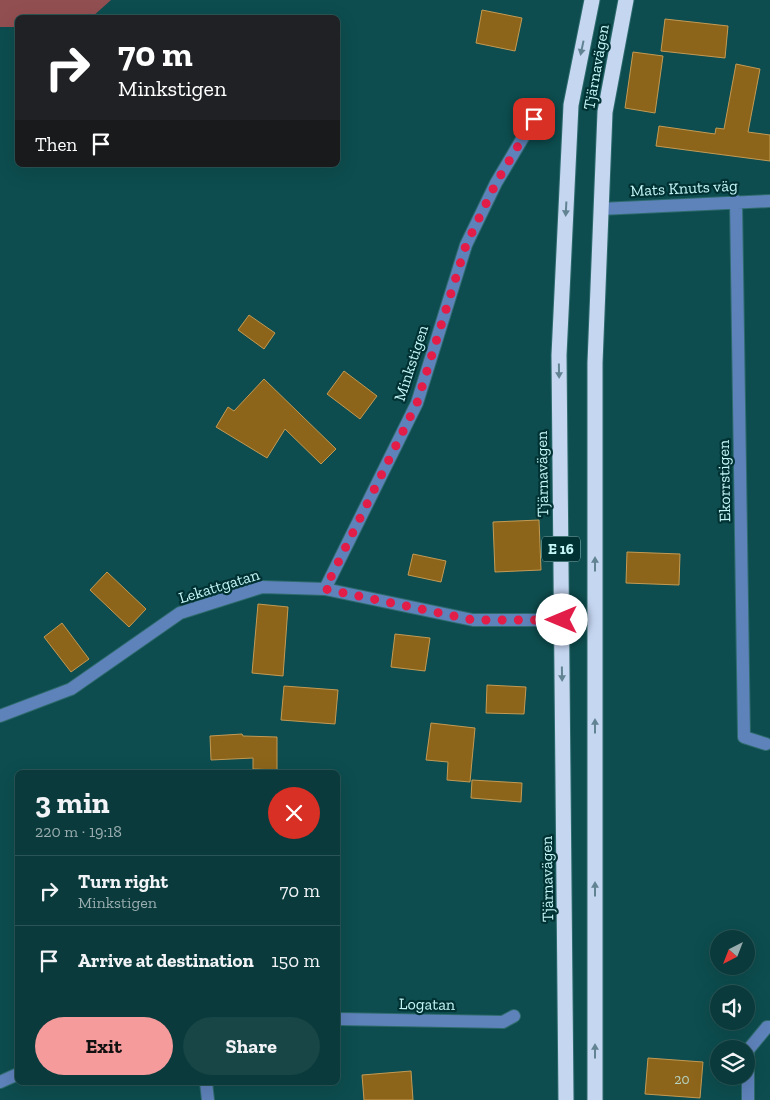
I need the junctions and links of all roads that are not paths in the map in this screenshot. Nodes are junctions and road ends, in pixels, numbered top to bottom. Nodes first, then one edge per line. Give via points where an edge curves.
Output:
1 (592, 0) edge
2 (626, 0) edge
3 (534, 119) dead end
4 (736, 201) junction
5 (770, 201) edge
6 (600, 209) junction
7 (325, 589) junction
8 (562, 620) junction
9 (0, 716) edge
10 (766, 744) dead end
11 (514, 1016) dead end
12 (340, 1019) edge
13 (770, 1027) edge
14 (15, 1075) edge
15 (0, 1082) edge
16 (206, 1085) edge
17 (208, 1100) edge
18 (566, 1100) edge
19 (595, 1100) edge
20 (748, 1100) edge

1 -> 8 highway, Tjärnavägen / E 16 via 570,125 559,355
2 - 6 highway, Tjärnavägen / E 16 via 605,112
3 - 7 street, Minkstigen via 496,183 466,245 417,403
4 - 5 street, Mats Knuts väg
4 - 6 street, Mats Knuts väg
4 - 10 street, Ekorrstigen via 744,738
19 -> 6 highway, Tjärnavägen / E 16 via 595,363
7 - 8 street, Lekattgatan via 473,620
7 - 9 street, Lekattgatan via 262,587 180,614 71,689
8 -> 18 highway, Tjärnavägen / E 16
11 - 12 street, Logatan via 503,1022
13 - 20 street via 748,1050
14 - 15 street
16 - 17 street

